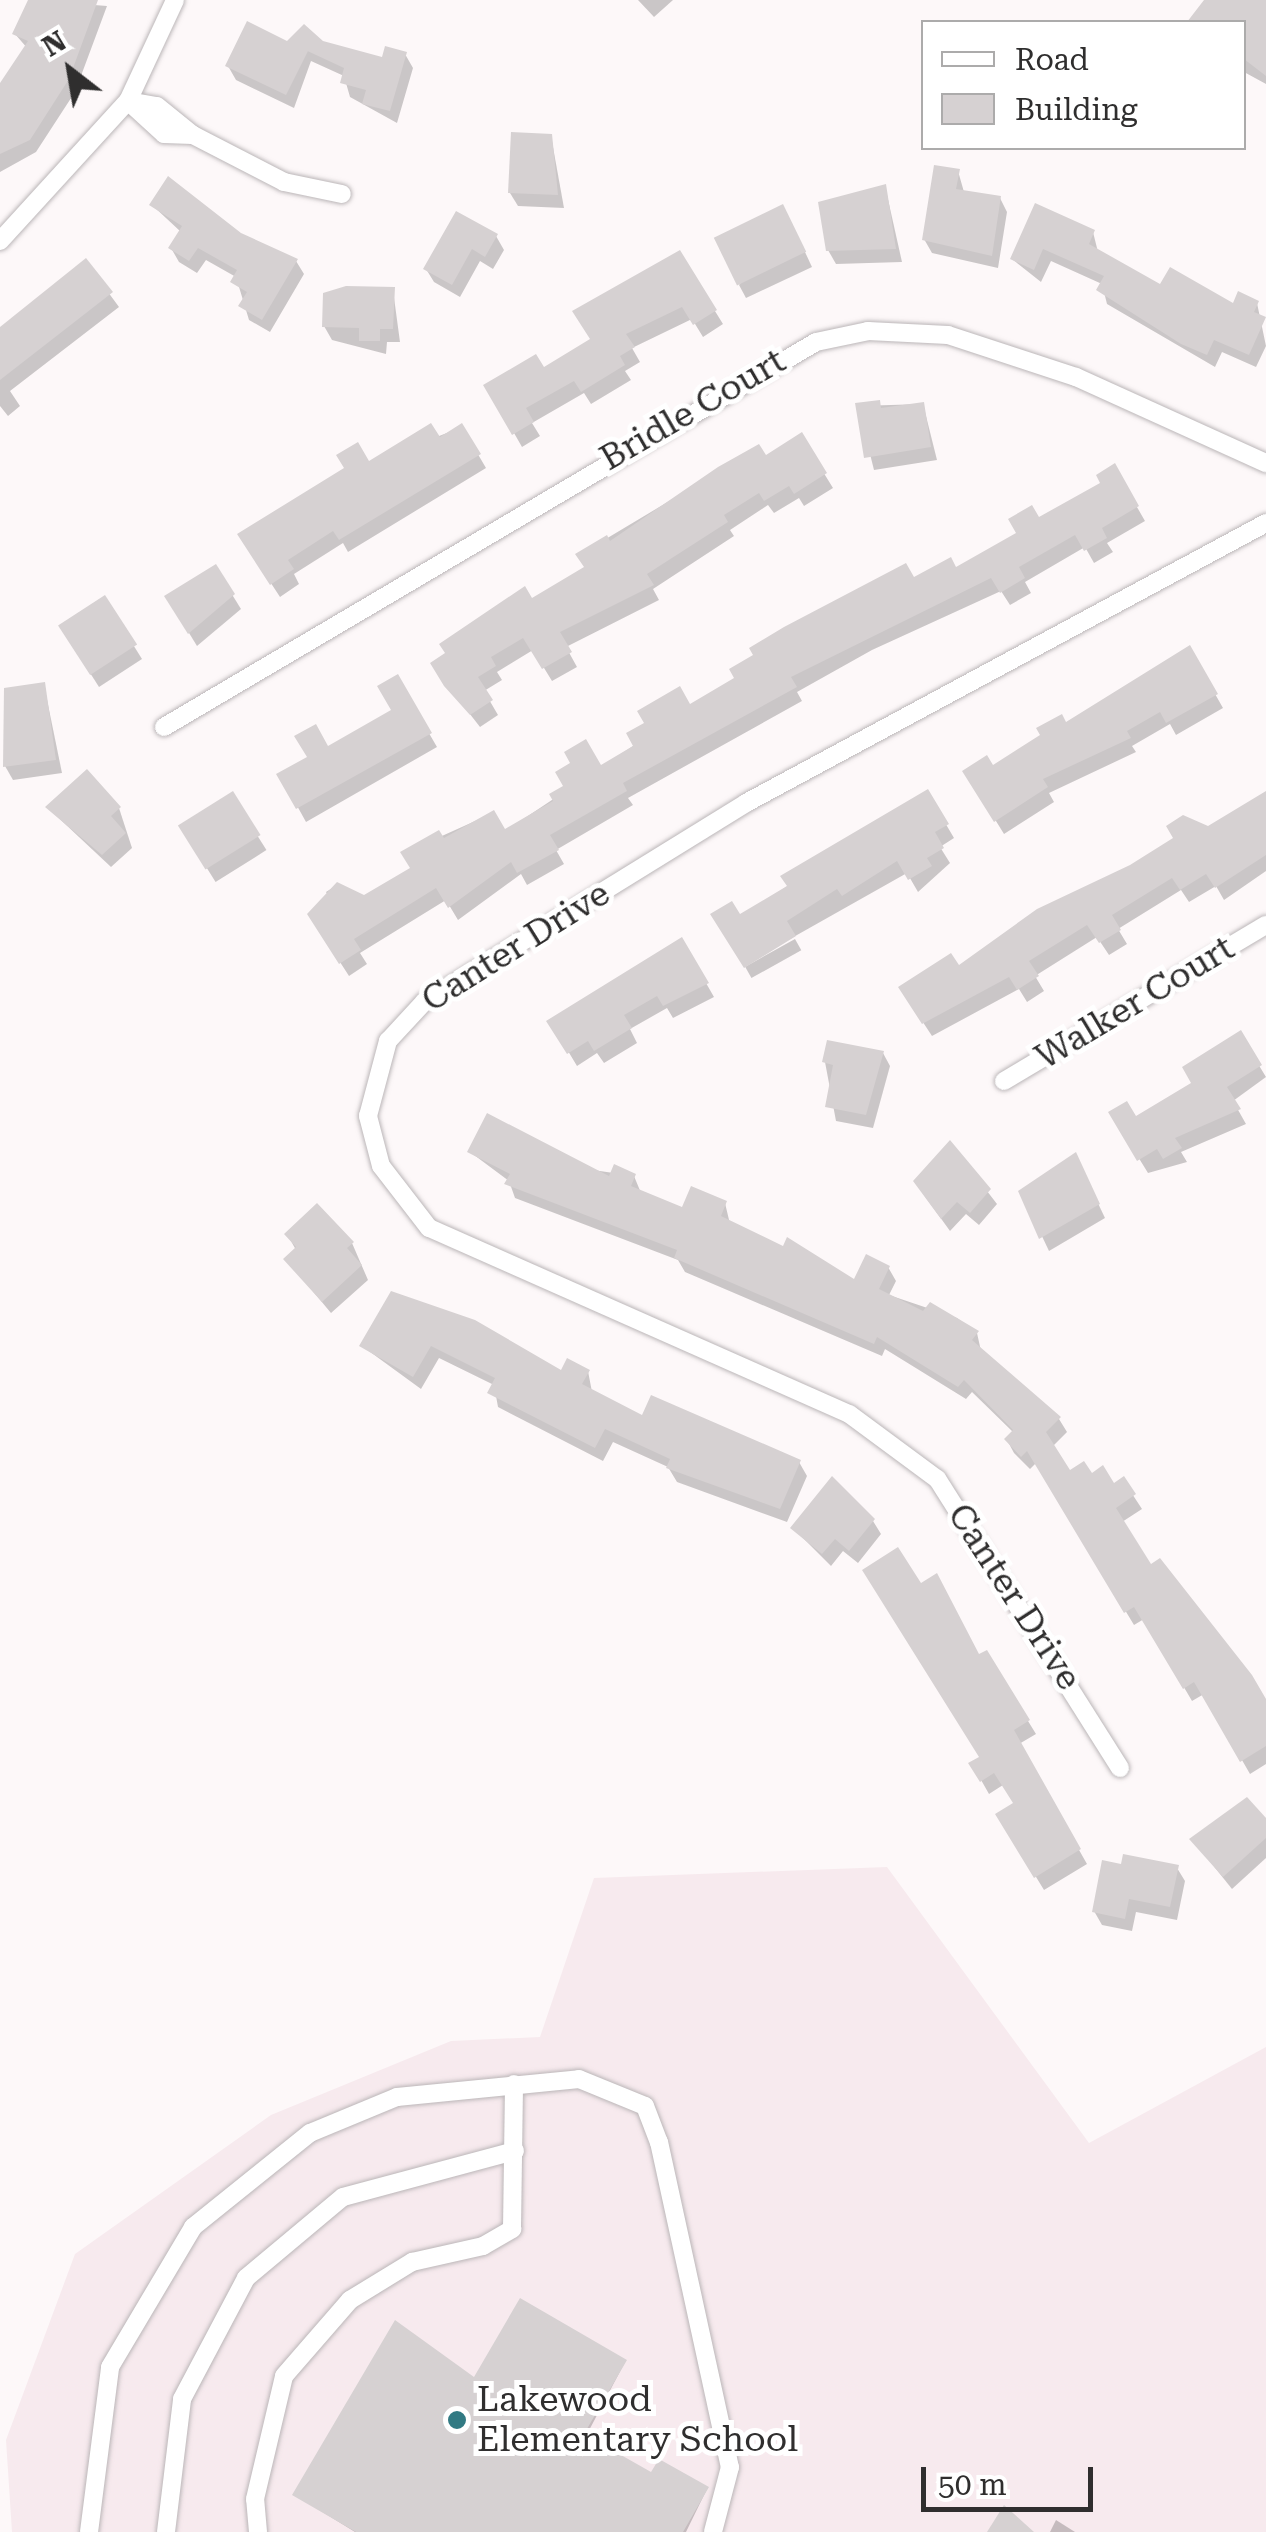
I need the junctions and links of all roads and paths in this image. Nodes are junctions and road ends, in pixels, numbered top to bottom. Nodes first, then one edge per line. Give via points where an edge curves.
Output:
1 (175, 0) edge
2 (128, 101) junction
3 (342, 194) dead end
4 (0, 241) edge
5 (1266, 463) edge
6 (1266, 523) edge
7 (164, 727) dead end
8 (1266, 924) edge
9 (1004, 1081) dead end
10 (1120, 1768) dead end
11 (514, 2084) junction
12 (515, 2151) junction
13 (89, 2532) edge
14 (166, 2532) edge
15 (258, 2532) edge
16 (713, 2532) edge

1 - 2 street
2 - 3 street via 164,134 193,135 284,182
2 - 4 street
5 - 7 street, Bridle Court via 1076,377 948,335 868,331 816,342
6 - 10 street, Canter Drive via 746,804 424,1002 382,1053 368,1116 382,1166 429,1228 849,1414 937,1479
8 - 9 street, Walker Court
11 - 12 street
11 - 13 street via 398,2096 310,2132 193,2228 110,2367
11 - 16 street via 579,2080 646,2106 730,2467
12 - 14 street via 343,2197 246,2278 182,2399
12 - 15 street via 512,2228 483,2246 412,2262 350,2300 284,2376 255,2499

